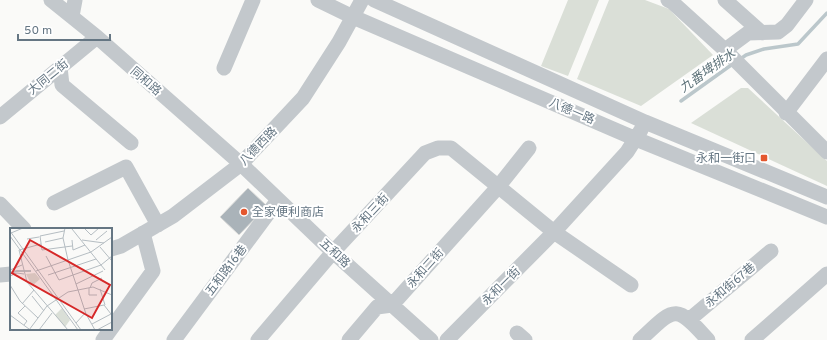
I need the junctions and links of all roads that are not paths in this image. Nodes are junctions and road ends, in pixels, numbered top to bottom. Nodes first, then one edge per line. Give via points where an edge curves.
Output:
1 (51, 0) edge
2 (75, 0) edge
3 (253, 0) edge
4 (318, 0) edge
5 (362, 0) edge
6 (374, 0) edge
7 (668, 0) edge
8 (725, 0) edge
9 (806, 0) edge
10 (72, 16) junction
11 (353, 17) junction
12 (762, 33) junction
13 (97, 37) junction
14 (725, 50) junction
15 (827, 59) edge
16 (60, 67) junction
17 (224, 68) dead end
18 (786, 113) junction
19 (0, 117) edge
20 (645, 122) junction
21 (636, 139) junction
22 (132, 142) dead end
23 (529, 148) dead end
24 (827, 152) edge
25 (241, 164) junction
26 (498, 187) junction
27 (827, 197) edge
28 (278, 200) junction
29 (54, 203) dead end
30 (0, 204) edge
31 (827, 217) edge
32 (158, 225) junction
33 (23, 228) edge
34 (554, 232) junction
35 (143, 233) junction
36 (112, 248) edge
37 (333, 252) junction
38 (771, 252) dead end
39 (10, 274) edge
40 (827, 274) edge
41 (0, 275) edge
42 (631, 285) dead end
43 (392, 305) junction
44 (690, 319) junction
45 (112, 329) edge
46 (111, 330) edge
47 (104, 340) edge
48 (174, 340) edge
49 (258, 340) edge
50 (349, 340) edge
51 (431, 340) edge
52 (447, 340) edge
53 (640, 340) edge
54 (708, 340) edge
55 (752, 340) edge

1 - 10 street, 同和路
2 - 10 street
3 - 17 street
4 - 11 street, 八德一路
5 - 11 street, 八德西路
6 - 20 street, 八德一路
7 - 14 street
8 - 12 street
9 - 12 street via 788,25 778,32
10 - 13 street, 同和路
11 - 21 street, 八德一路
11 - 25 street, 八德西路 via 303,98
12 - 14 street via 748,33
13 - 16 street, 大同二街
13 - 25 street, 同和路
14 - 18 street
15 - 18 street
16 - 19 street, 大同二街
16 - 22 street via 62,86
18 - 24 street
20 - 21 street, 永和一街
20 - 27 street, 八德一路
21 - 31 street, 八德一路
21 - 34 street, 永和一街
23 - 26 street, 永和二街
25 - 28 street, 五和路
25 - 32 street, 八德西路 via 174,216
26 - 34 street
26 - 37 street, 永和三街 via 451,148 438,148 425,153
26 - 43 street, 永和二街
28 - 37 street, 五和路
28 - 48 street, 五和路16巷
29 - 32 street via 126,167
30 - 33 street
32 - 35 street, 八德西路
34 - 42 street
34 - 52 street, 永和一街
35 - 36 street, 八德西路
35 - 45 street via 153,271
37 - 43 street, 五和路
37 - 49 street, 永和三街
38 - 44 street, 永和街67巷
39 - 41 street
40 - 55 street
43 - 50 street via 377,307
43 - 51 street, 五和路
44 - 53 street via 679,314 666,316
44 - 54 street
46 - 47 street

